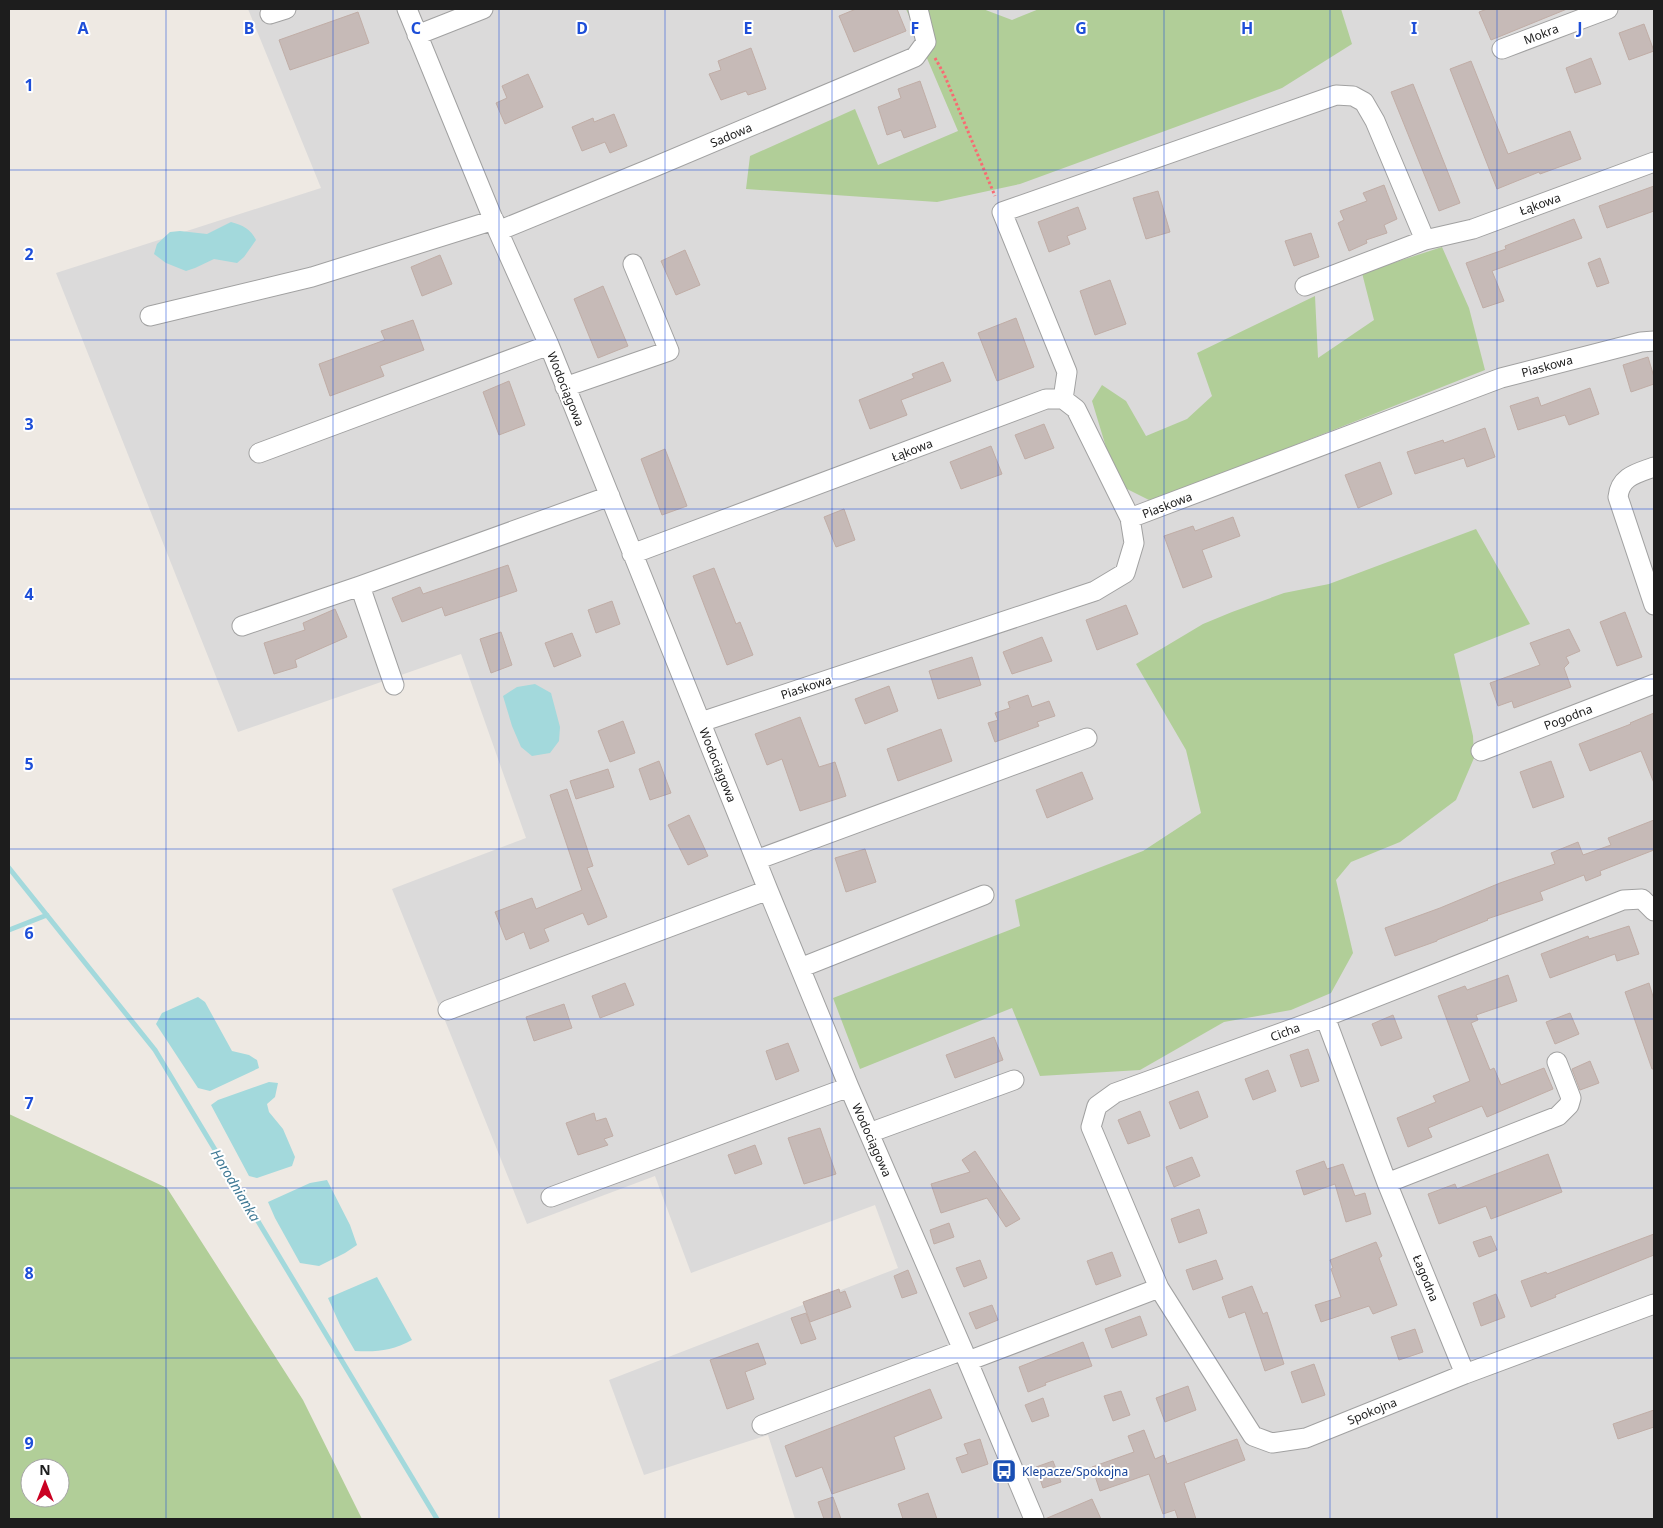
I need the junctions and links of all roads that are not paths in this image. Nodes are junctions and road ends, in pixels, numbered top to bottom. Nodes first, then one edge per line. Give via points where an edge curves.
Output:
1 (407, 9) edge
2 (483, 9) edge
3 (918, 9) edge
4 (1608, 9) edge
5 (417, 35) junction
6 (1502, 50) dead end
7 (1654, 162) edge
8 (496, 225) junction
9 (1425, 240) junction
10 (633, 264) dead end
11 (1305, 286) dead end
12 (150, 316) dead end
13 (1654, 340) edge
14 (549, 345) junction
15 (565, 387) junction
16 (1063, 399) junction
17 (259, 453) dead end
18 (1654, 467) edge
19 (610, 496) junction
20 (1130, 518) junction
21 (632, 554) junction
22 (360, 586) junction
23 (1654, 605) edge
24 (242, 626) dead end
25 (1654, 684) edge
26 (394, 685) dead end
27 (701, 722) junction
28 (1087, 738) dead end
29 (1481, 751) dead end
30 (756, 860) junction
31 (768, 890) junction
32 (984, 895) dead end
33 (1654, 911) edge
34 (800, 968) junction
35 (448, 1010) dead end
36 (1325, 1017) junction
37 (1557, 1062) dead end
38 (1014, 1080) dead end
39 (849, 1087) junction
40 (869, 1133) junction
41 (1387, 1182) junction
42 (551, 1197) dead end
43 (1159, 1288) junction
44 (1654, 1304) edge
45 (965, 1355) junction
46 (1465, 1374) junction
47 (762, 1425) dead end
48 (1034, 1519) edge

1 - 5 street, Wodociągowa
2 - 5 street
3 - 8 street, Sadowa via 926,42 914,57 647,170
4 - 6 street, Mokra
5 - 8 street, Wodociągowa
7 - 9 street, Łąkowa via 1473,230
8 - 12 street, Sadowa via 312,277
8 - 14 street, Wodociągowa
9 - 11 street, Łąkowa
9 - 16 street via 1375,121 1364,102 1353,96 1336,95 1002,212 1068,372
10 - 15 street via 669,351
13 - 20 street, Piaskowa via 1500,378
14 - 15 street, Wodociągowa
14 - 17 street
15 - 19 street, Wodociągowa
16 - 20 street via 1076,409
16 - 21 street, Łąkowa via 1046,399
18 - 23 street via 1626,479 1618,497
19 - 21 street, Wodociągowa
19 - 22 street
20 - 27 street, Piaskowa via 1134,543 1125,573 1095,591
21 - 27 street, Wodociągowa
22 - 24 street
22 - 26 street
25 - 29 street, Pogodna
27 - 30 street, Wodociągowa
28 - 30 street
30 - 31 street, Wodociągowa
31 - 34 street, Wodociągowa
31 - 35 street
32 - 34 street
33 - 36 street, Cicha via 1642,899 1624,900
34 - 39 street, Wodociągowa
36 - 41 street, Łagodna
36 - 43 street, Cicha via 1115,1093 1097,1106 1091,1126
37 - 41 street via 1571,1098 1558,1116
38 - 40 street
39 - 40 street, Wodociągowa
39 - 42 street
40 - 45 street, Wodociągowa
41 - 46 street, Łagodna
43 - 45 street
43 - 46 street, Spokojna via 1253,1436 1272,1443 1306,1438
44 - 46 street, Spokojna
45 - 47 street
45 - 48 street, Wodociągowa

